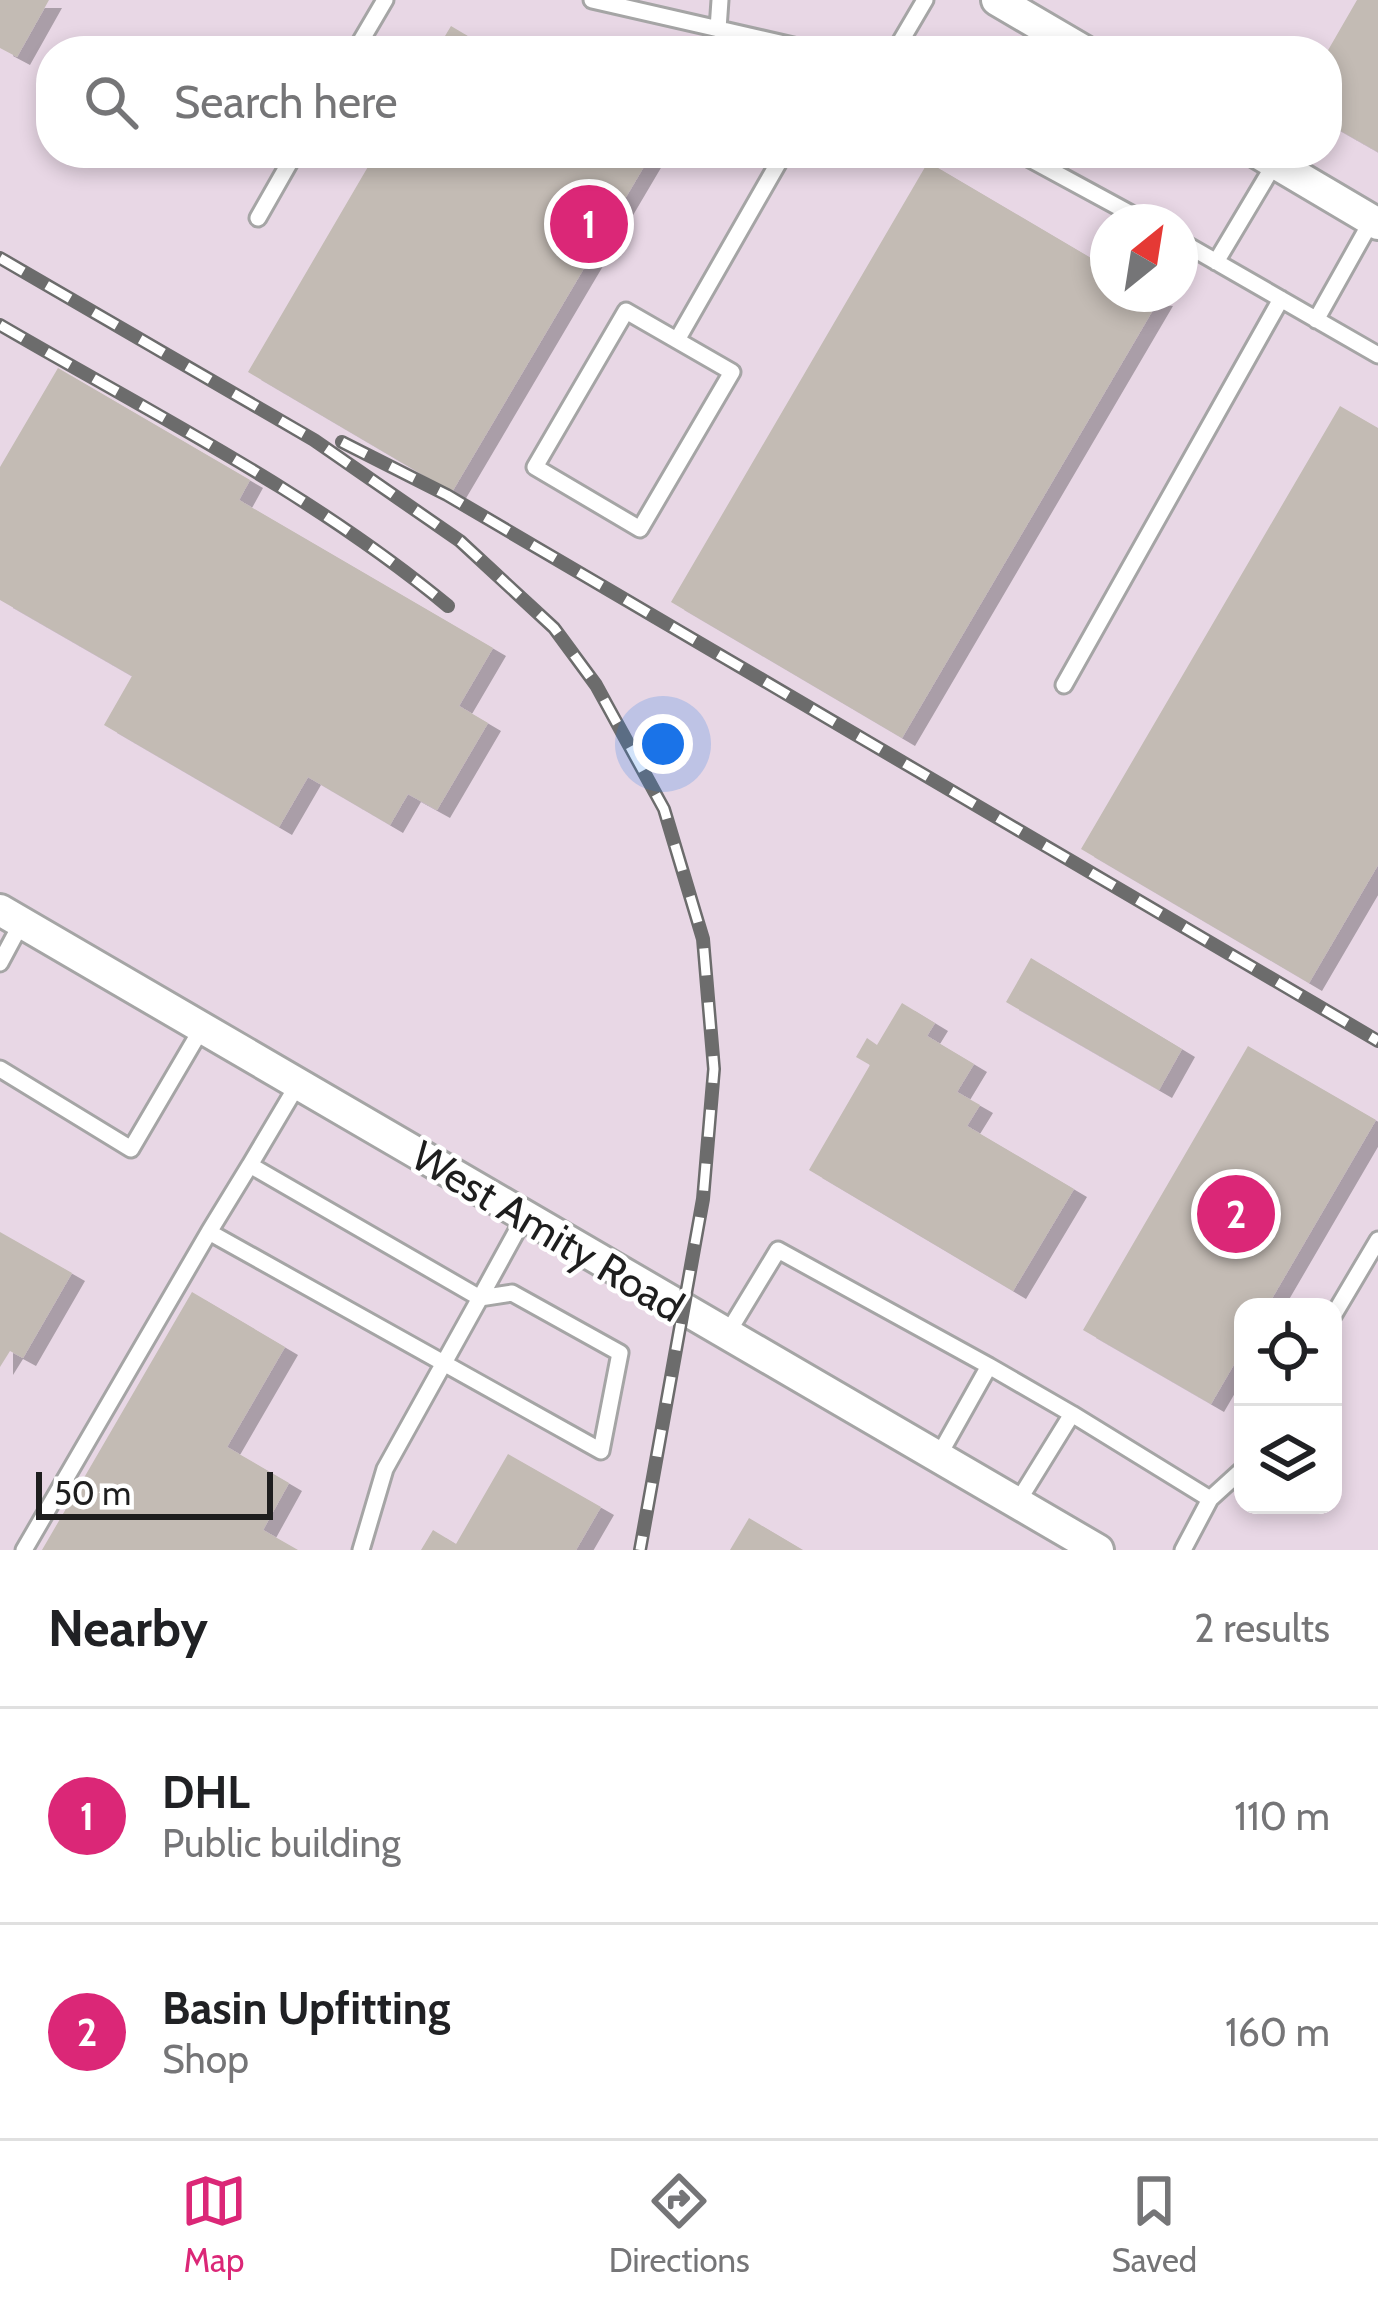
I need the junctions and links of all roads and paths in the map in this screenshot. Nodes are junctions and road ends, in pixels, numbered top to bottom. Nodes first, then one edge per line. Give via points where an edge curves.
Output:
1 (385, 0) edge
2 (592, 0) edge
3 (720, 0) edge
4 (925, 0) edge
5 (997, 0) edge
6 (718, 29) junction
7 (364, 36) edge
8 (749, 36) edge
9 (904, 36) edge
10 (1058, 36) edge
11 (287, 168) edge
12 (775, 168) edge
13 (1047, 168) edge
14 (1261, 168) edge
15 (1283, 168) edge
16 (1113, 204) edge
17 (257, 218) dead end
18 (1375, 222) edge
19 (1198, 252) edge
20 (1216, 262) junction
21 (1281, 299) junction
22 (1316, 320) junction
23 (676, 340) junction
24 (1378, 355) edge
25 (1064, 685) dead end
26 (11, 916) edge
27 (0, 963) edge
28 (202, 1028) junction
29 (0, 1069) edge
30 (298, 1084) junction
31 (250, 1165) junction
32 (525, 1216) junction
33 (209, 1232) junction
34 (1378, 1240) edge
35 (480, 1298) junction
36 (1342, 1301) edge
37 (727, 1334) junction
38 (442, 1366) junction
39 (989, 1366) junction
40 (1072, 1414) junction
41 (938, 1457) junction
42 (1234, 1477) edge
43 (1210, 1499) junction
44 (1017, 1503) junction
45 (24, 1550) edge
46 (361, 1550) edge
47 (1098, 1550) edge
48 (1183, 1550) edge

1 - 7 lane
2 - 6 lane
3 - 6 lane
4 - 9 lane
5 - 10 street
6 - 8 lane
11 - 17 lane
12 - 23 lane
13 - 16 lane
14 - 20 lane
15 - 18 street
18 - 22 lane
19 - 20 lane
20 - 21 lane
21 - 22 lane
21 - 25 lane
22 - 24 lane
23 - 23 lane via 626,311 535,467 640,529 731,372
26 - 27 lane
26 - 28 street, West Amity Road
28 - 29 lane via 131,1149
28 - 30 street, West Amity Road
30 - 31 lane
30 - 32 street, West Amity Road
31 - 33 lane
31 - 35 lane
32 - 35 lane
32 - 37 street, West Amity Road
33 - 38 lane
33 - 45 lane
34 - 36 lane
35 - 38 lane
35 - 38 lane via 512,1292 620,1354 601,1450
37 - 39 lane via 778,1250
37 - 41 street, West Amity Road
38 - 46 lane via 386,1469
39 - 40 lane
39 - 41 lane
40 - 43 lane
40 - 44 lane
41 - 44 street, West Amity Road
42 - 43 lane
43 - 48 lane
44 - 47 street, West Amity Road

